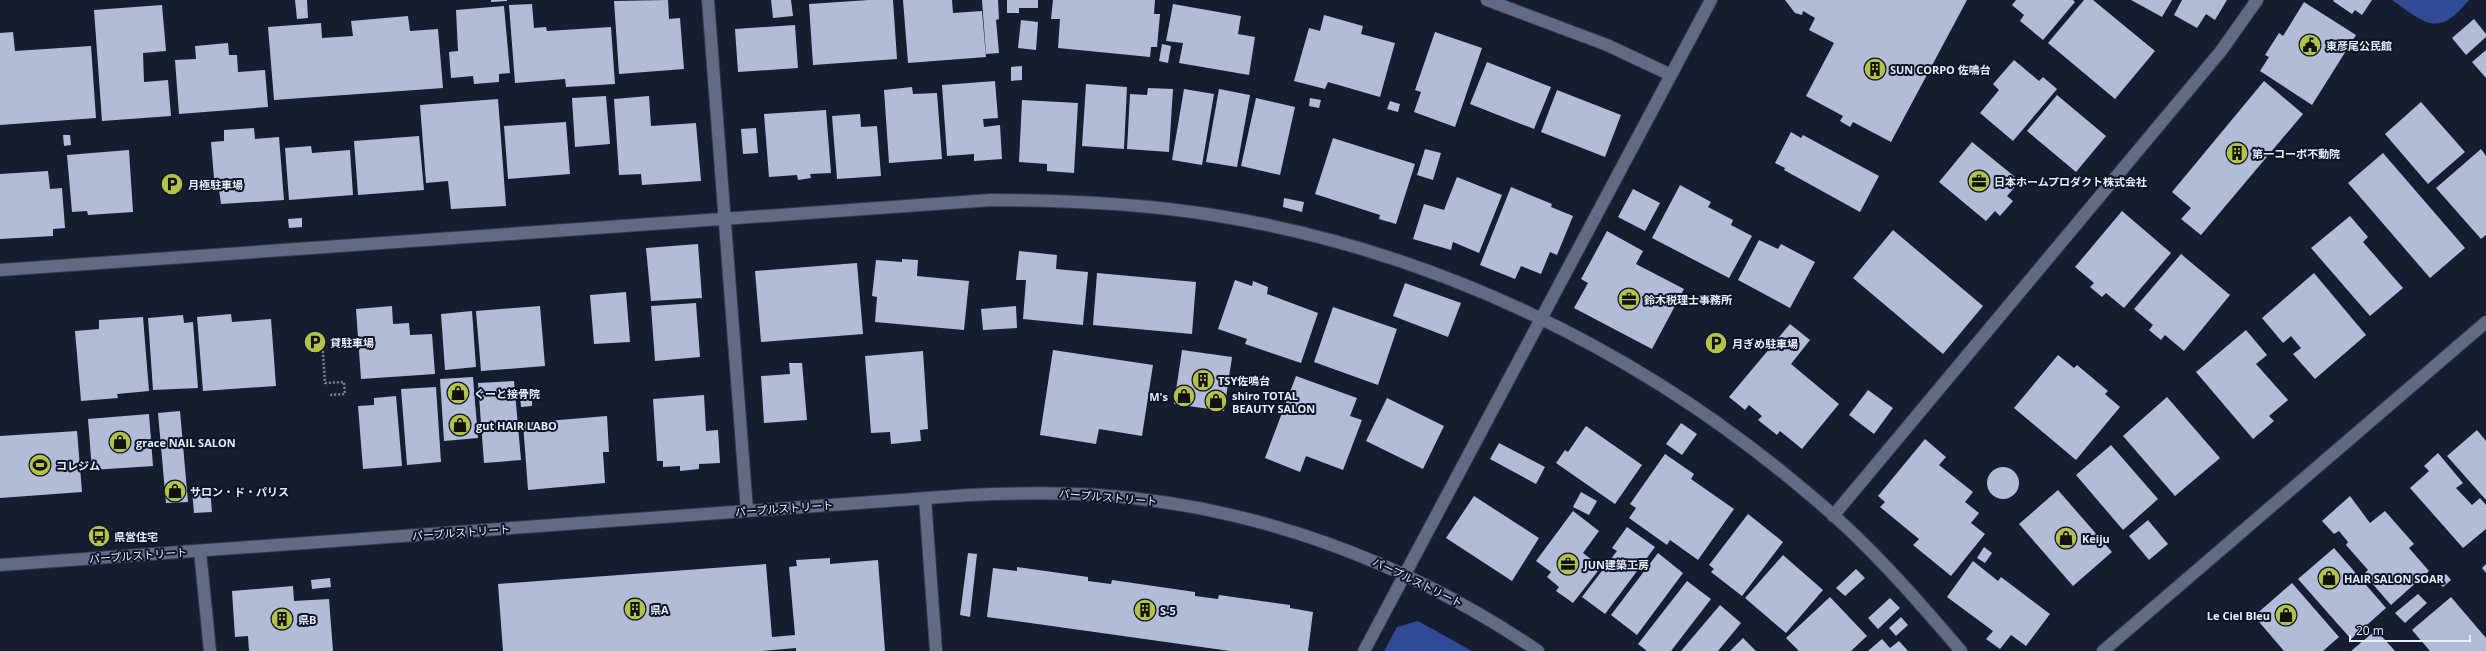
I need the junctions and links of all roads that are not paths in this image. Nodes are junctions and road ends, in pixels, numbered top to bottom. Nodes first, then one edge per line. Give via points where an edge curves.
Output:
1 (708, 0) edge
2 (1487, 0) edge
3 (1711, 0) edge
4 (2257, 0) edge
5 (1671, 75) junction
6 (725, 218) junction
7 (0, 270) edge
8 (1541, 318) junction
9 (2486, 322) edge
10 (924, 498) junction
11 (747, 511) junction
12 (1833, 516) junction
13 (200, 551) junction
14 (0, 565) edge
15 (1405, 574) junction
16 (210, 651) edge
17 (936, 651) edge
18 (1364, 651) edge
19 (1538, 651) edge
20 (1961, 651) edge
21 (2103, 651) edge

1 - 6 street
2 - 5 street via 1607,45
3 - 5 street
4 - 12 street via 2221,51
5 - 8 street
6 - 7 street
6 - 8 street via 990,200 1065,200 1146,206 1264,225 1358,248 1429,271
6 - 11 street
8 - 12 street via 1631,366 1694,405 1754,449
8 - 15 street
9 - 21 street
10 - 11 street, パープルストリート
10 - 15 street, パープルストリート via 1055,493 1134,498 1185,505 1269,524
10 - 17 street
11 - 13 street, パープルストリート
12 - 20 street via 1918,601
13 - 14 street, パープルストリート
13 - 16 street
15 - 18 street
15 - 19 street, パープルストリート via 1469,607

